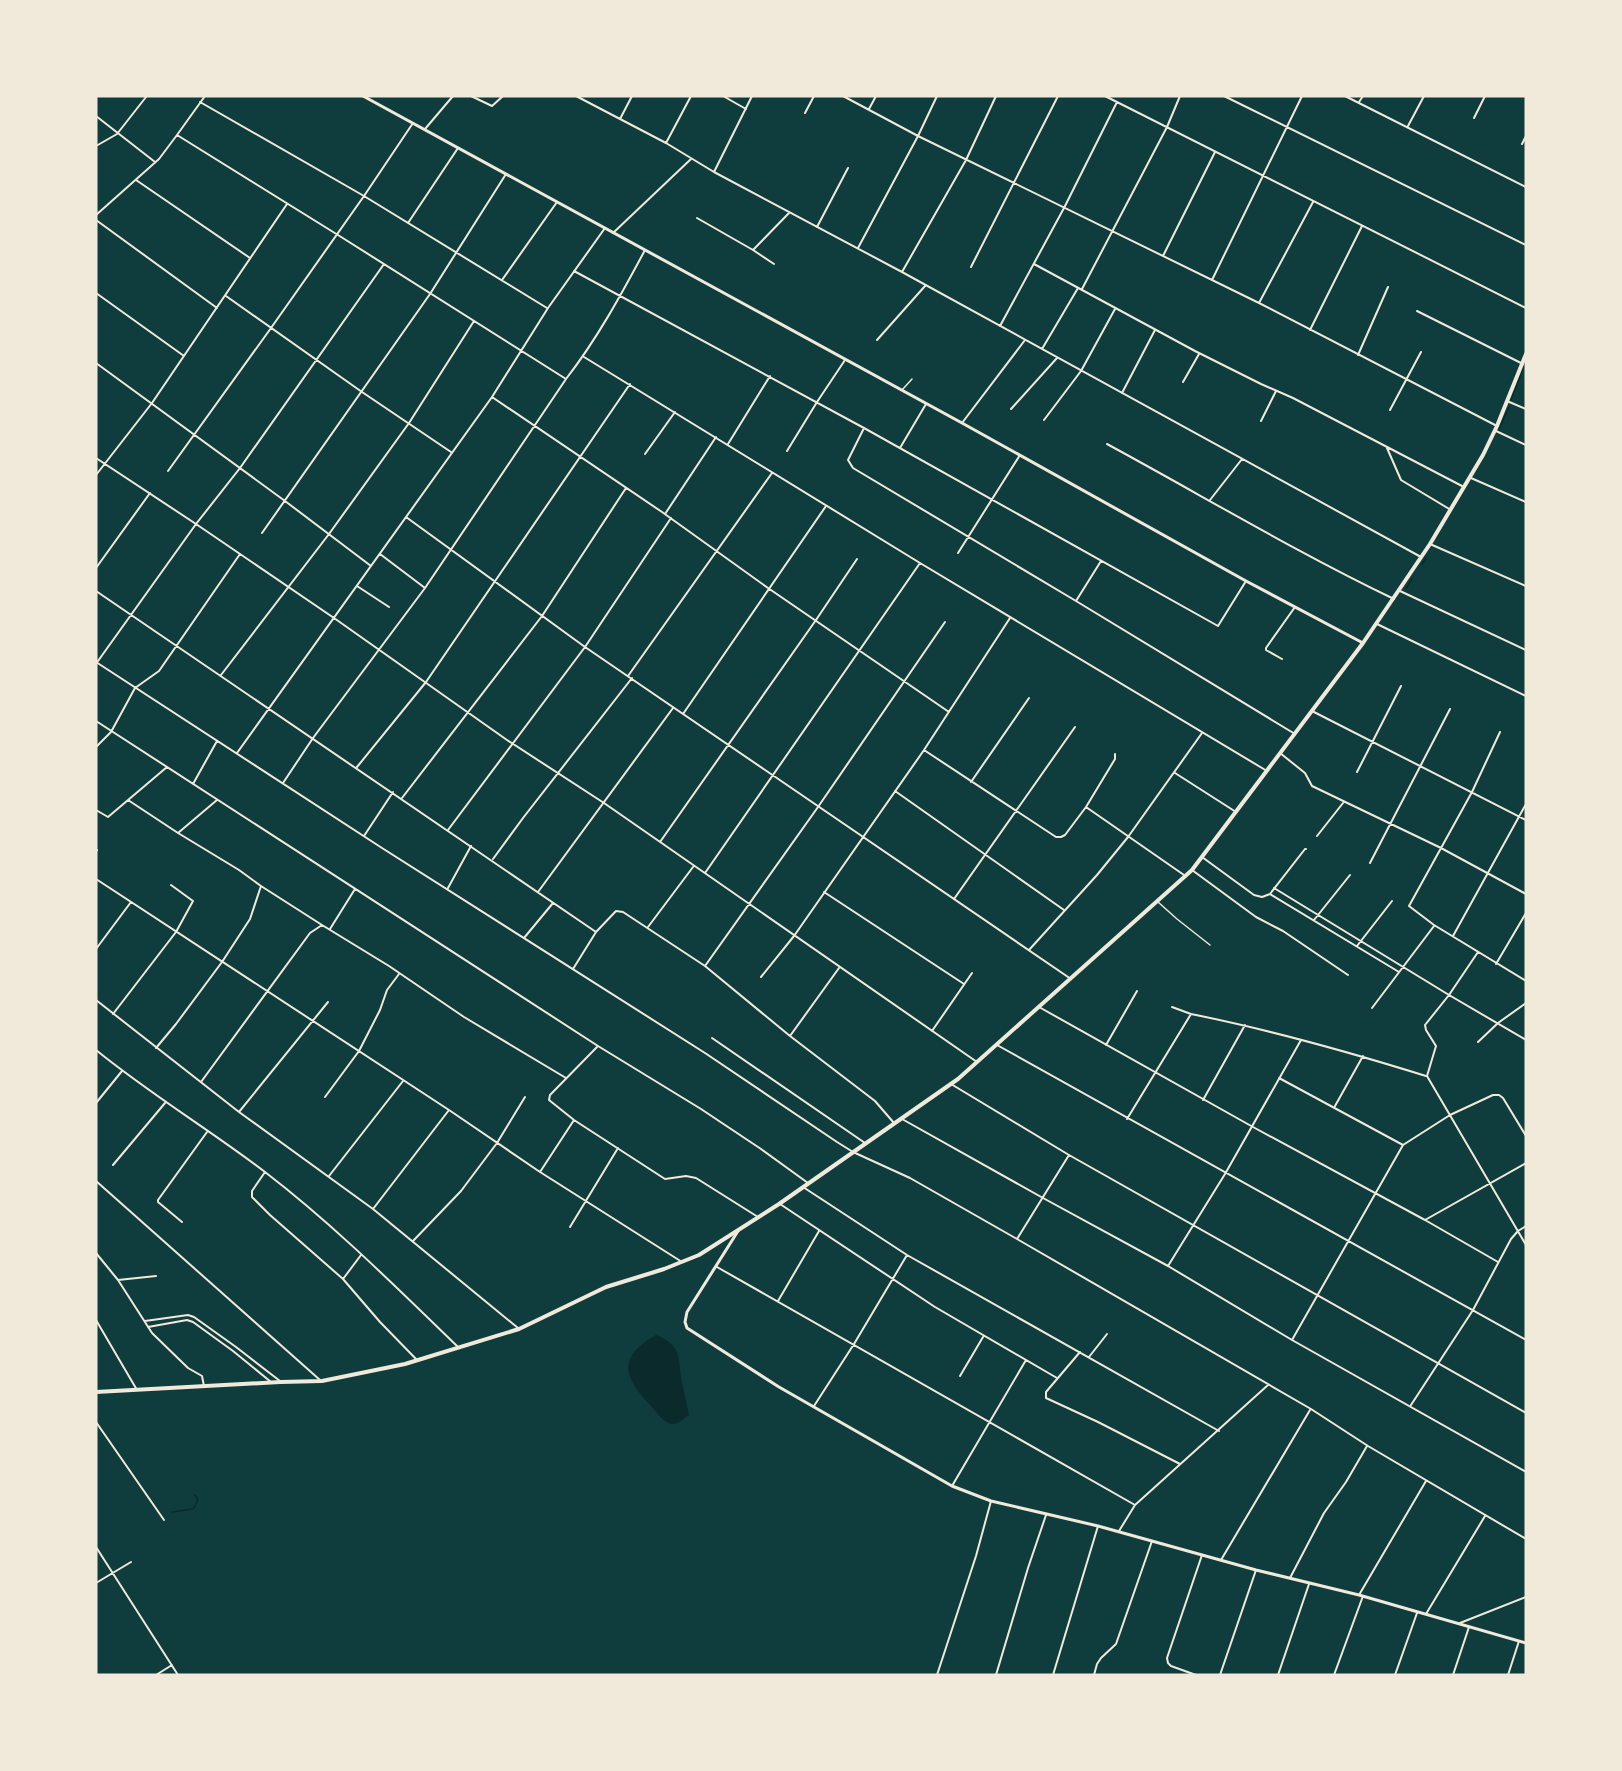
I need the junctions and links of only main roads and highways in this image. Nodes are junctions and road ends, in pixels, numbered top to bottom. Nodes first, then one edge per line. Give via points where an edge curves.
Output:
1 (1526, 354) edge
2 (724, 1240) junction
3 (729, 1245) road end
4 (96, 1392) edge

1 - 2 main road via 1496,429 1465,488 1400,591 1192,870 951,1084
2 - 3 main road
2 - 4 main road via 682,1262 606,1287 519,1329 417,1360 322,1382

